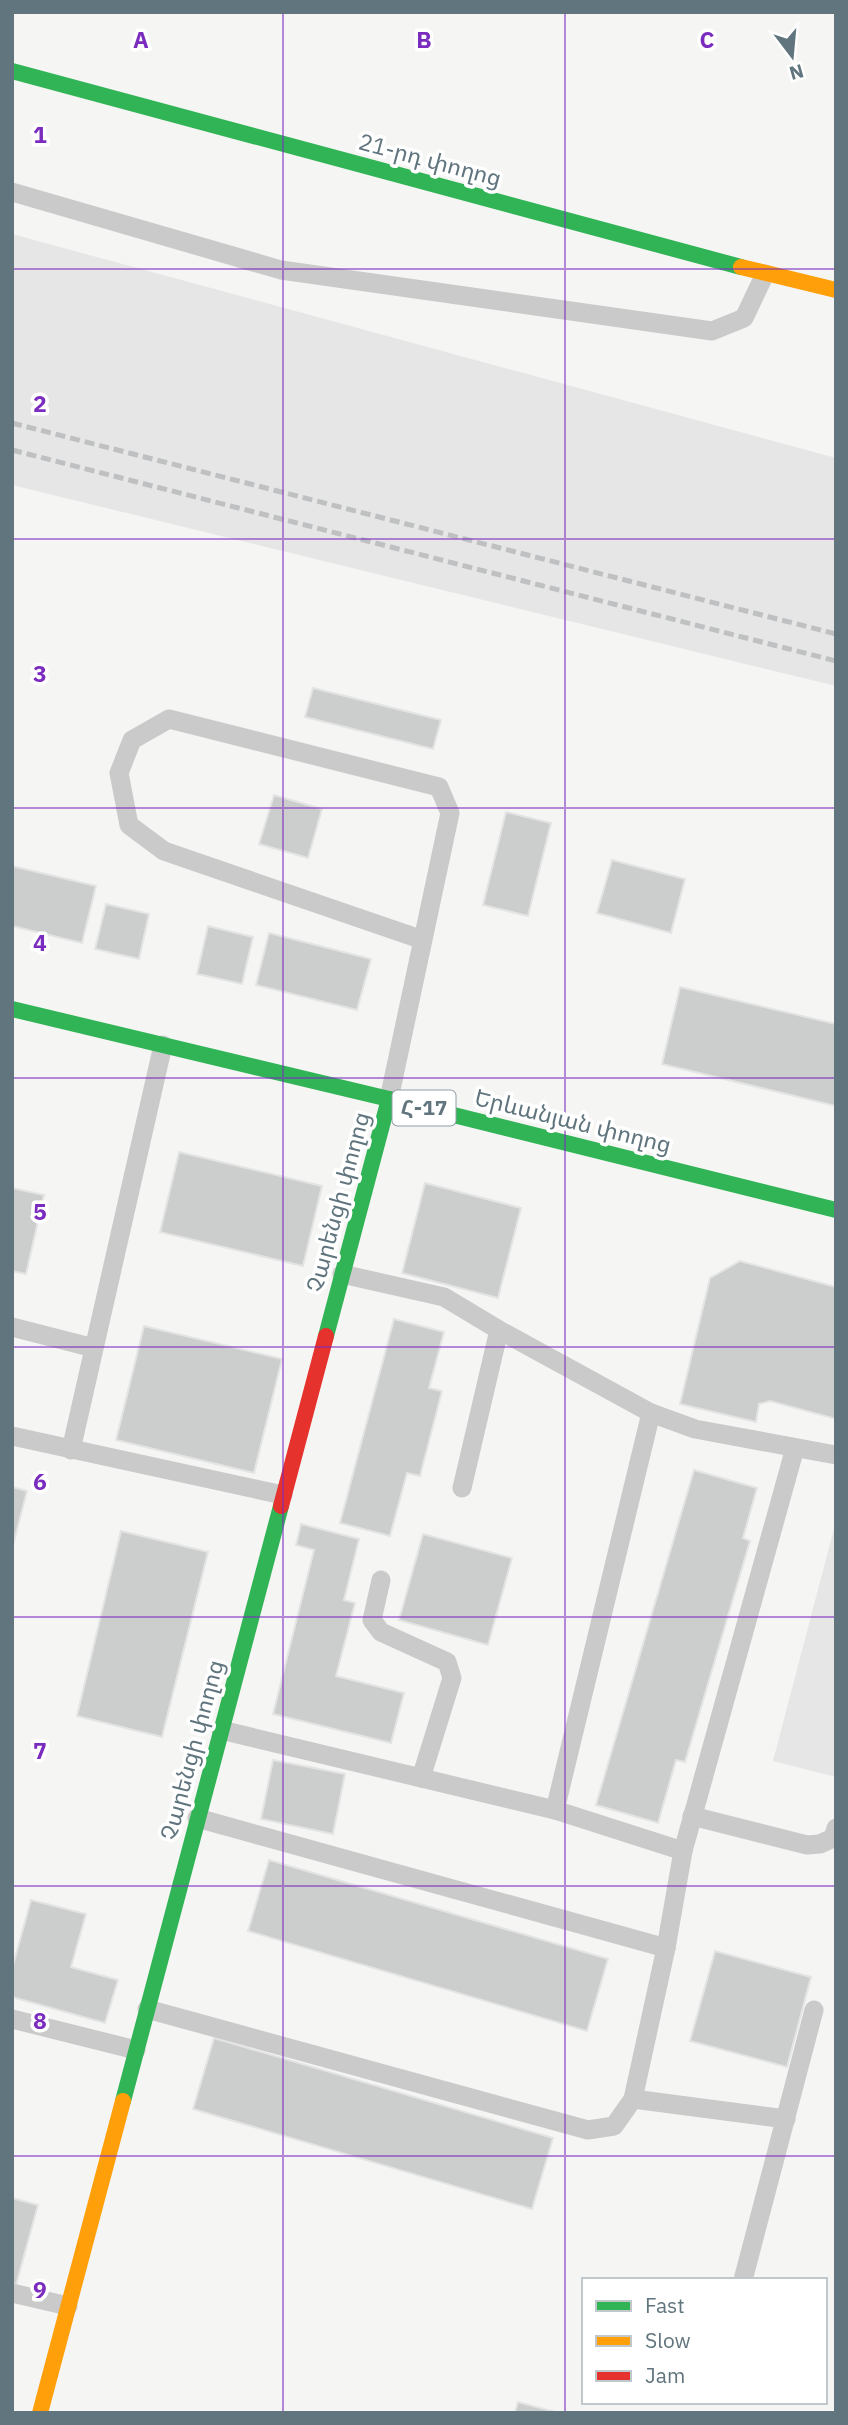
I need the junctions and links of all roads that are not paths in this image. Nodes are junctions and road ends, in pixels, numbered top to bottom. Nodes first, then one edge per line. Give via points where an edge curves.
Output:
1 (12, 71) edge
2 (12, 192) edge
3 (765, 274) junction
4 (836, 290) edge
5 (423, 940) junction
6 (12, 1009) edge
7 (163, 1045) junction
8 (389, 1099) junction
9 (836, 1210) edge
10 (342, 1274) junction
11 (12, 1327) edge
12 (499, 1330) junction
13 (94, 1348) junction
14 (651, 1413) junction
15 (12, 1436) edge
16 (795, 1448) junction
17 (71, 1450) junction
18 (836, 1455) edge
19 (462, 1488) dead end
20 (284, 1495) junction
21 (381, 1580) dead end
22 (221, 1730) junction
23 (421, 1778) junction
24 (555, 1810) junction
25 (692, 1816) junction
26 (198, 1818) junction
27 (836, 1828) edge
28 (683, 1851) junction
29 (666, 1948) junction
30 (147, 2009) junction
31 (814, 2010) dead end
32 (12, 2019) edge
33 (136, 2050) junction
34 (633, 2099) junction
35 (786, 2119) junction
36 (744, 2278) edge
37 (12, 2293) edge
38 (68, 2306) junction
39 (40, 2413) edge

1 - 3 main road, 21-րդ փողոց
2 - 3 lane via 281,270 712,331 744,318
3 - 4 main road, 21-րդ փողոց
5 - 5 lane via 164,851 129,825 119,773 132,740 169,719 439,787 450,813
5 - 8 lane
6 - 7 main road, Երևանյան փողոց / Հ-17
7 - 8 main road, Երևանյան փողոց / Հ-17
7 - 13 lane
8 - 9 main road, Երևանյան փողոց / Հ-17
8 - 10 main road, Չարենցի փողոց
10 - 12 lane via 443,1297
10 - 20 main road, Չարենցի փողոց
11 - 13 lane
12 - 14 lane
12 - 19 lane
13 - 17 lane
14 - 16 lane via 695,1429
14 - 24 lane
15 - 17 lane
16 - 18 lane
16 - 25 lane
17 - 20 lane
20 - 22 main road, Չարենցի փողոց
21 - 23 lane via 372,1620 381,1632 447,1662 452,1678
22 - 23 lane
22 - 26 main road, Չարենցի փողոց
23 - 24 lane
24 - 28 lane
25 - 27 lane via 807,1845 833,1838
25 - 28 lane
26 - 29 lane
26 - 30 main road, Չարենցի փողոց
28 - 29 lane
29 - 34 lane
30 - 33 main road, Չարենցի փողոց
30 - 34 lane via 588,2130 614,2126
31 - 35 lane
32 - 33 lane
33 - 38 main road, Չարենցի փողոց
34 - 35 lane
35 - 36 lane
37 - 38 lane
38 - 39 main road, Չարենցի փողոց

